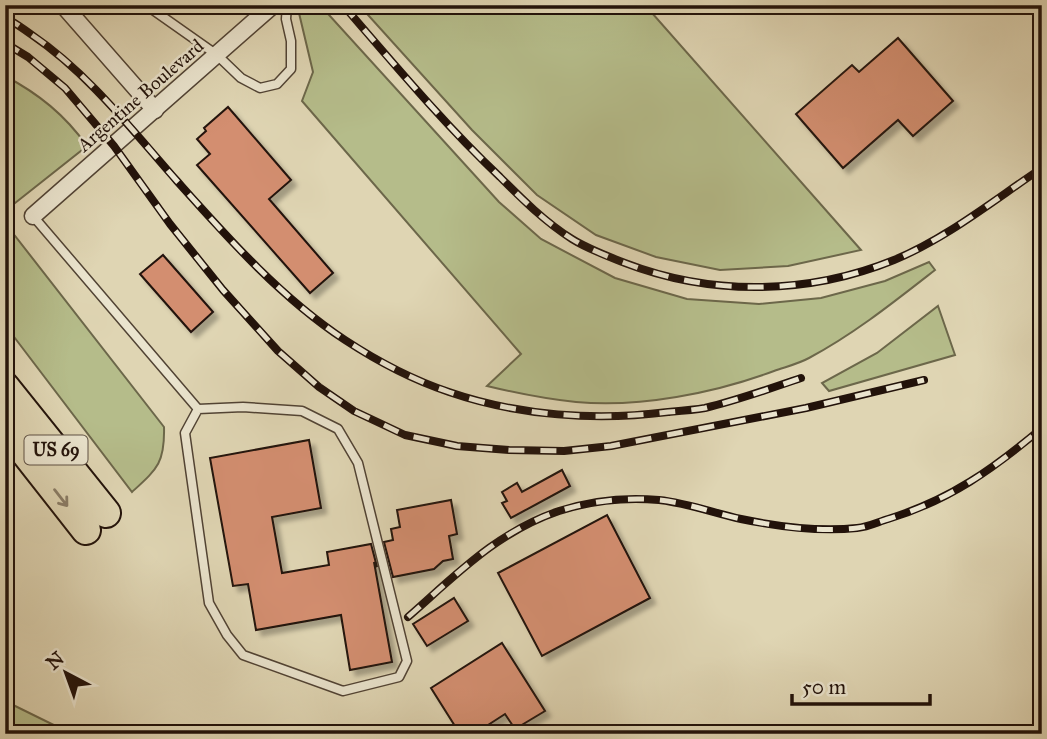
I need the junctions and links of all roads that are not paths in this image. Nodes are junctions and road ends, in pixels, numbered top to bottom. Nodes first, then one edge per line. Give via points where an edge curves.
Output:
1 (63, 5) edge
2 (146, 5) edge
3 (156, 5) edge
4 (274, 5) edge
5 (287, 5) edge
6 (159, 15) junction
7 (217, 55) junction
8 (155, 110) junction
9 (33, 216) joint
10 (5, 387) edge
11 (198, 410) junction
12 (5, 427) edge

1 - 8 street
2 - 6 lane
3 - 6 lane
4 - 7 street, Argentine Boulevard
5 - 7 lane via 291,69 277,85 260,88 241,78
6 - 7 lane
7 - 8 street, Argentine Boulevard
8 - 9 street, Argentine Boulevard
9 - 11 lane
12 -> 10 highway, US 69 via 96,522
11 - 11 lane via 302,411 338,429 358,463 407,661 399,677 343,691 243,655 227,635 209,603 185,433

